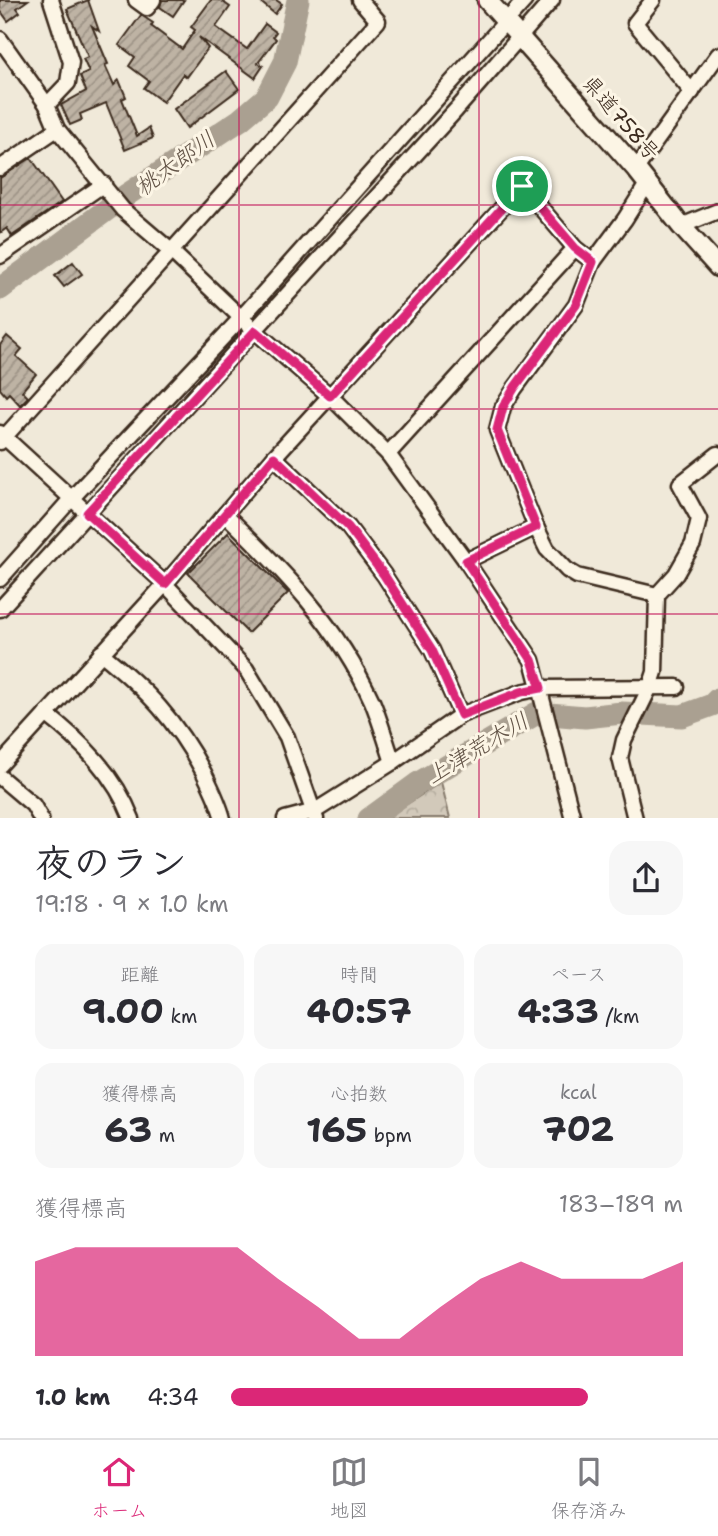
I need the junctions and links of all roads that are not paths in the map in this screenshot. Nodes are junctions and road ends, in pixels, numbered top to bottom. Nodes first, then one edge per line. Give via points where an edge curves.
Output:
1 (51, 0) edge
2 (136, 0) edge
3 (153, 0) edge
4 (360, 0) edge
5 (487, 0) edge
6 (525, 0) edge
7 (552, 0) edge
8 (653, 0) edge
9 (506, 23) junction
10 (522, 38) junction
11 (0, 39) edge
12 (718, 55) edge
13 (14, 61) junction
14 (0, 70) edge
15 (692, 92) junction
16 (47, 105) junction
17 (57, 129) junction
18 (0, 168) edge
19 (636, 169) junction
20 (103, 184) junction
21 (647, 184) junction
22 (718, 211) edge
23 (681, 226) junction
24 (575, 248) junction
25 (171, 251) junction
26 (0, 256) edge
27 (593, 262) junction
28 (718, 267) edge
29 (241, 318) junction
30 (255, 331) junction
31 (330, 396) junction
32 (2, 437) edge
33 (388, 454) junction
34 (718, 454) edge
35 (274, 457) junction
36 (71, 499) junction
37 (87, 513) junction
38 (225, 514) junction
39 (536, 527) junction
40 (466, 561) junction
41 (0, 579) edge
42 (165, 584) junction
43 (657, 596) junction
44 (0, 609) edge
45 (101, 653) junction
46 (677, 687) dead end
47 (649, 690) junction
48 (542, 694) junction
49 (46, 714) junction
50 (461, 715) junction
51 (393, 762) junction
52 (0, 765) edge
53 (0, 777) edge
54 (316, 815) edge
55 (41, 818) edge
56 (132, 818) edge
57 (223, 818) edge
58 (285, 818) edge
59 (573, 818) edge
60 (635, 818) edge

1 - 16 street via 71,62 68,83
2 - 3 street via 147,8
4 - 25 street via 378,21
5 - 9 main road, 県道758号
6 - 9 street
7 - 10 street
8 - 15 street via 635,23
9 - 10 main road, 県道758号
9 - 29 street
10 - 19 main road, 県道758号
10 - 30 street
11 - 13 street
12 - 15 street
13 - 14 street
13 - 16 street
15 - 19 street
16 - 17 street
17 - 18 street
17 - 20 street
19 - 21 main road, 県道758号
20 - 25 street via 123,210
20 - 26 street
21 - 23 main road, 県道758号
21 - 27 street
22 - 23 street
23 - 28 main road, 県道758号
24 - 27 street
24 - 31 street via 522,186
24 - 33 street
25 - 29 street
25 - 32 street
27 - 39 street via 576,305 515,387 497,430
29 - 30 street
29 - 36 street
30 - 31 street
30 - 37 street
31 - 33 street
31 - 35 street
32 - 36 street
33 - 40 street
34 - 43 street via 680,484 699,519 693,544
35 - 38 street
35 - 50 street via 348,527 384,575 432,650
36 - 37 street
36 - 41 street
37 - 42 street
37 - 44 street
38 - 42 street
38 - 51 street via 291,579 343,648 372,701
39 - 40 street
39 - 43 street via 548,549 577,576
40 - 48 street via 532,660
42 - 45 street
42 - 54 street via 246,669 288,737
43 - 47 street via 655,672
45 - 49 street
45 - 57 street via 167,713 191,747
46 - 47 street
47 - 48 street
47 - 60 street via 620,758
48 - 50 street via 521,692
48 - 59 street
49 - 52 street
49 - 56 street via 73,734 99,764
50 - 51 street
51 - 54 street
53 - 55 street
54 - 58 street

